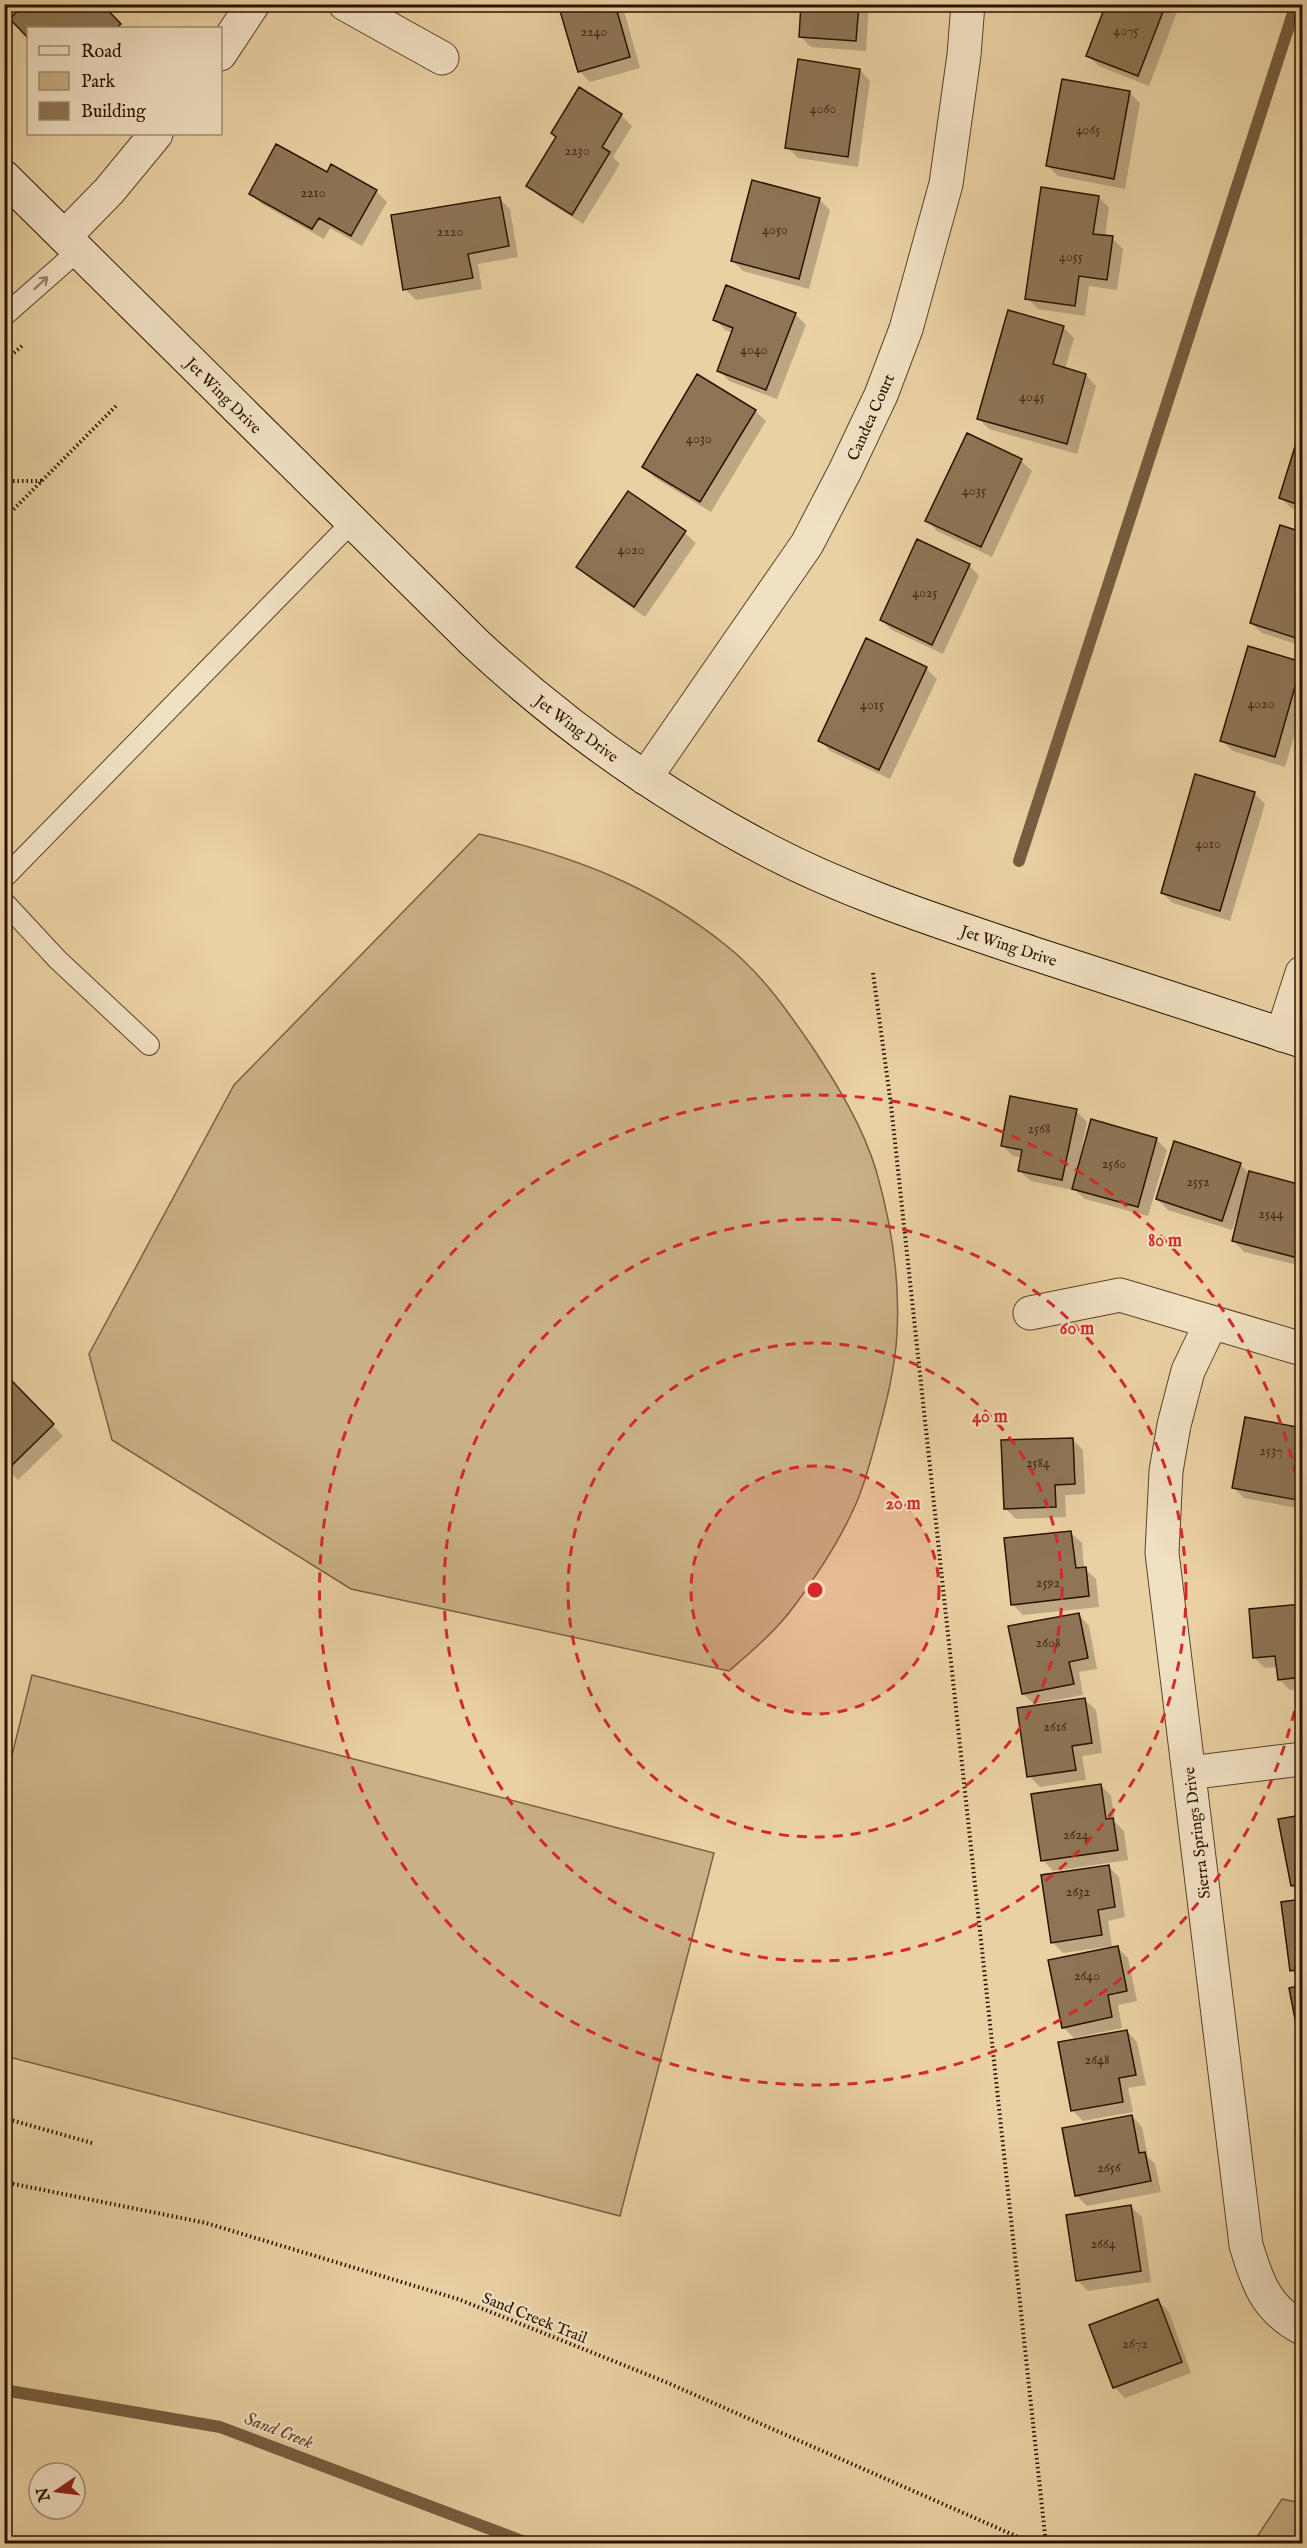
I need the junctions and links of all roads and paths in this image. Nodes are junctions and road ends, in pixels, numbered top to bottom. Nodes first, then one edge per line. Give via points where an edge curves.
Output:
1 (253, 4) edge
2 (345, 4) edge
3 (968, 4) edge
4 (222, 51) edge
5 (442, 58) dead end
6 (155, 135) edge
7 (4, 177) edge
8 (72, 243) junction
9 (4, 316) edge
10 (118, 404) dead end
11 (4, 481) edge
12 (43, 481) junction
13 (4, 519) edge
14 (352, 522) junction
15 (645, 778) junction
16 (4, 878) edge
17 (4, 902) edge
18 (873, 973) dead end
19 (1302, 973) edge
20 (1292, 1038) edge
21 (149, 1045) dead end
22 (1030, 1313) dead end
23 (1211, 1323) junction
24 (1302, 1349) edge
25 (1302, 1759) edge
26 (1189, 1773) junction
27 (4, 2118) edge
28 (92, 2143) dead end
29 (4, 2182) edge
30 (1302, 2328) edge
31 (1034, 2544) edge
32 (1046, 2544) edge

1 - 4 street
2 - 5 street
3 - 15 street, Candea Court via 946,184 906,329 881,395 807,544
6 - 8 street
7 - 8 street, Jet Wing Drive
9 -> 8 lane
8 - 14 street, Jet Wing Drive
10 - 12 path
11 - 12 path
12 - 13 path
14 - 15 street, Jet Wing Drive via 520,685
14 - 16 lane
15 - 20 street, Jet Wing Drive via 709,819 856,892
17 - 21 lane via 58,960
18 - 32 path via 892,1117
19 - 20 street
22 - 23 street via 1120,1295
23 - 24 street
23 - 26 street, Sierra Springs Drive via 1185,1380 1166,1472 1163,1511 1162,1552
25 - 26 street
26 - 30 street, Sierra Springs Drive via 1246,2245 1256,2278 1272,2306
27 - 28 path
29 - 31 path, Sand Creek Trail via 206,2223 458,2299 661,2380

